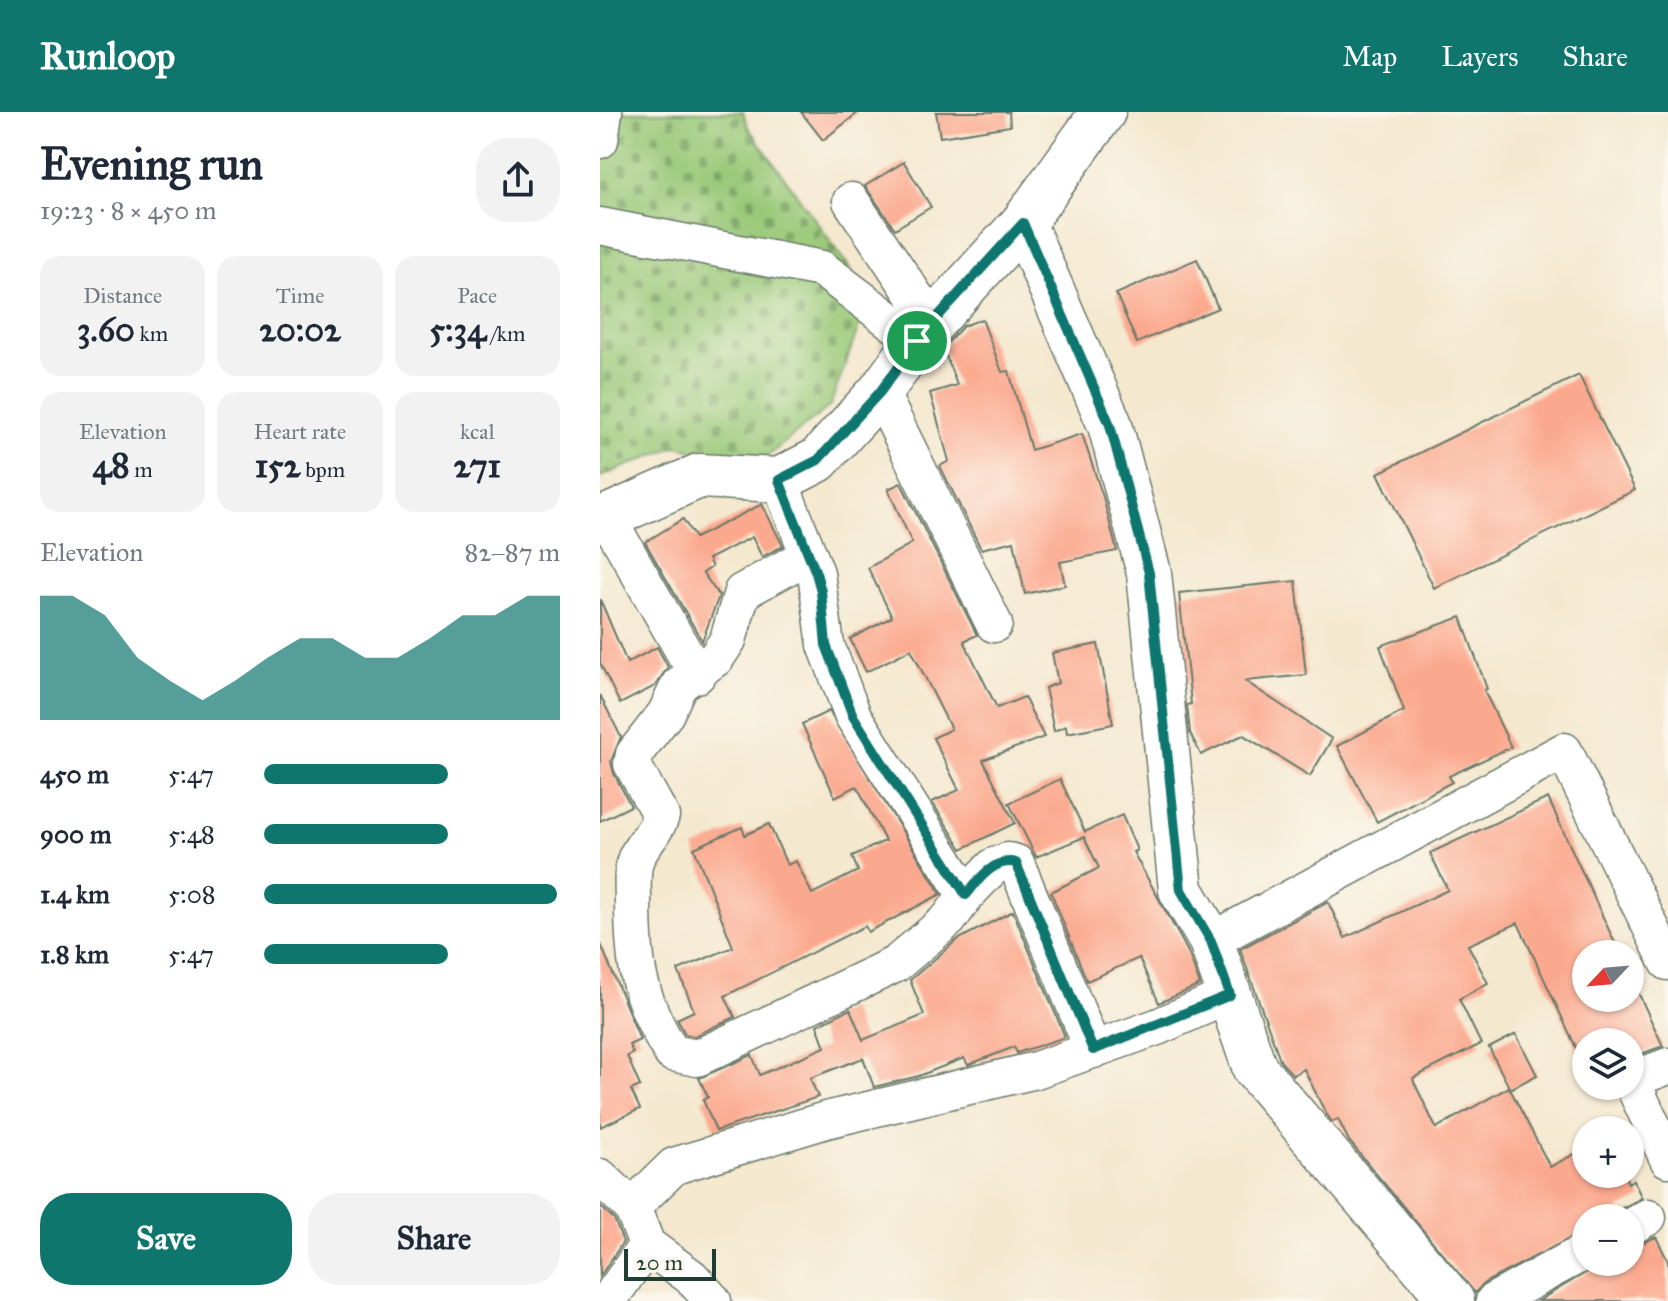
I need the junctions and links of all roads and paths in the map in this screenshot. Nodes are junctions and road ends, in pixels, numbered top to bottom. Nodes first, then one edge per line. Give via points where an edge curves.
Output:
1 (604, 112) edge
2 (1103, 112) edge
3 (600, 140) edge
4 (851, 201) dead end
5 (1023, 223) junction
6 (600, 226) edge
7 (925, 332) junction
8 (880, 392) junction
9 (779, 480) junction
10 (603, 518) edge
11 (809, 555) junction
12 (994, 624) dead end
13 (697, 675) junction
14 (966, 895) junction
15 (1211, 941) junction
16 (1668, 962) edge
17 (1230, 995) junction
18 (1093, 1050) junction
19 (1668, 1066) edge
20 (1668, 1159) edge
21 (600, 1177) edge
22 (632, 1207) junction
23 (647, 1245) junction
24 (1572, 1259) edge
25 (608, 1301) edge
26 (713, 1301) edge
27 (1452, 1301) edge
28 (1494, 1301) edge

1 - 3 street
2 - 5 street
4 - 7 street
5 - 7 street
5 - 15 street via 1110,425 1149,573 1181,890
6 - 7 street via 822,269
7 - 8 street
8 - 9 street via 818,460
8 - 12 street
9 - 10 street via 699,476
9 - 11 street
10 - 13 street
11 - 13 street via 742,592 728,640
11 - 14 street via 821,591 826,645 853,716
13 - 14 street via 679,685 632,764 661,816 636,859 633,956 644,1003 672,1053 697,1058 896,964 949,919
14 - 18 street via 994,866 1016,863
15 - 16 street via 1564,751
15 - 17 street
17 - 18 street
17 - 27 street via 1255,1069
18 - 22 street via 1036,1070 826,1120 703,1156 674,1166
19 - 20 street via 1631,1080
21 - 22 street
22 - 23 street
23 - 25 street
23 - 26 street via 691,1277
24 - 28 street

